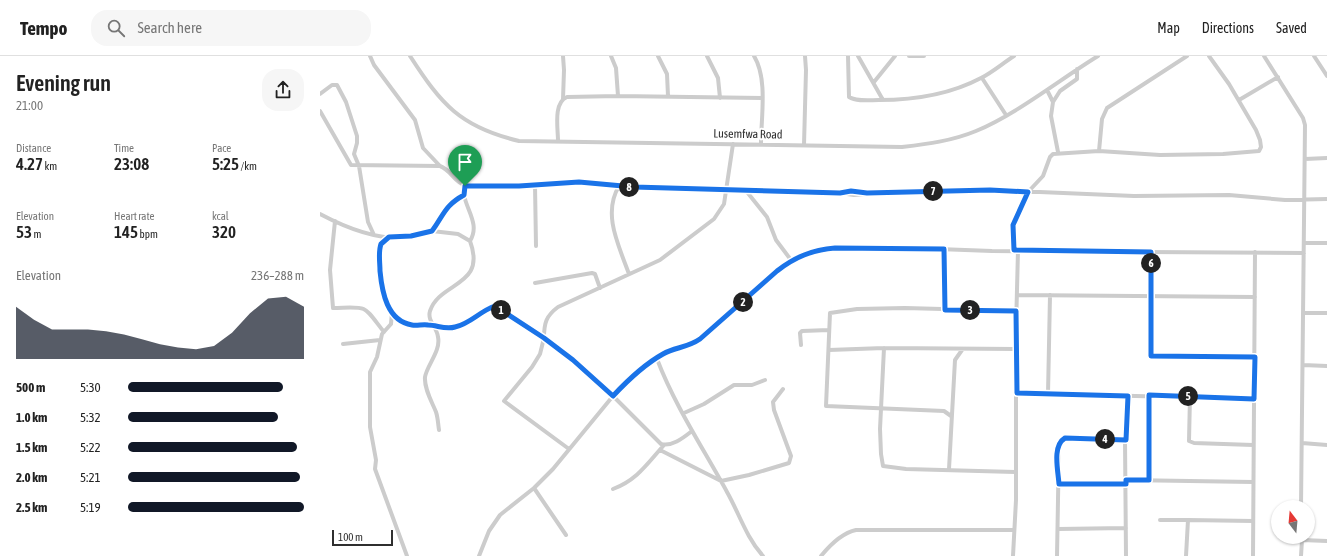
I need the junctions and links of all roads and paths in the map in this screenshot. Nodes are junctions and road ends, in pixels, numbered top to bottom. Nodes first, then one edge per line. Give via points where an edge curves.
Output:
1 (370, 56) edge
2 (410, 56) edge
3 (563, 56) edge
4 (611, 56) edge
5 (658, 56) edge
6 (707, 56) edge
7 (754, 56) edge
8 (805, 56) edge
9 (848, 56) edge
10 (858, 56) edge
11 (895, 56) edge
12 (910, 56) edge
13 (924, 56) edge
14 (1014, 56) edge
15 (1098, 56) edge
16 (1187, 56) edge
17 (1209, 56) edge
18 (1264, 56) edge
19 (1314, 56) edge
20 (1077, 69) junction
21 (1327, 74) edge
22 (1278, 77) junction
23 (982, 78) junction
24 (874, 82) junction
25 (1047, 90) junction
26 (320, 94) edge
27 (618, 96) junction
28 (668, 96) junction
29 (720, 98) junction
30 (762, 98) junction
31 (562, 99) junction
32 (883, 100) junction
33 (1239, 100) junction
34 (1052, 102) junction
35 (320, 111) edge
36 (1006, 115) junction
37 (558, 141) junction
38 (733, 144) junction
39 (761, 144) junction
40 (804, 145) junction
41 (1099, 151) junction
42 (1058, 152) junction
43 (1327, 158) edge
44 (1305, 159) junction
45 (358, 166) junction
46 (440, 166) junction
47 (535, 185) junction
48 (465, 186) junction
49 (619, 186) junction
50 (726, 190) junction
51 (747, 192) junction
52 (1028, 192) junction
53 (464, 195) junction
54 (1305, 199) junction
55 (1327, 199) edge
56 (320, 214) edge
57 (335, 221) junction
58 (432, 231) junction
59 (374, 235) junction
60 (389, 237) junction
61 (470, 241) junction
62 (1304, 243) junction
63 (1327, 243) edge
64 (536, 246) dead end
65 (944, 249) junction
66 (1016, 250) junction
67 (1151, 252) junction
68 (1255, 252) junction
69 (1304, 253) junction
70 (790, 260) junction
71 (629, 274) junction
72 (535, 283) dead end
73 (600, 288) junction
74 (1017, 295) junction
75 (1050, 295) junction
76 (1151, 296) junction
77 (1255, 297) junction
78 (945, 310) junction
79 (1016, 311) junction
80 (392, 312) junction
81 (1303, 313) junction
82 (1327, 313) edge
83 (434, 326) junction
84 (829, 330) junction
85 (384, 332) junction
86 (544, 338) junction
87 (380, 340) junction
88 (343, 344) dead end
89 (800, 345) dead end
90 (884, 348) junction
91 (829, 350) junction
92 (962, 350) junction
93 (1016, 350) junction
94 (1255, 357) junction
95 (658, 359) junction
96 (1302, 365) junction
97 (1327, 366) edge
98 (765, 380) dead end
99 (783, 389) dead end
100 (1017, 393) junction
101 (1048, 394) junction
102 (1149, 395) junction
103 (613, 396) junction
104 (1128, 396) junction
105 (1190, 396) junction
106 (1254, 399) junction
107 (952, 406) junction
108 (882, 408) junction
109 (944, 411) junction
110 (684, 413) junction
111 (951, 416) junction
112 (439, 430) dead end
113 (692, 431) junction
114 (1126, 440) junction
115 (1302, 444) junction
116 (664, 445) junction
117 (1253, 445) junction
118 (1327, 445) edge
119 (569, 449) junction
120 (660, 450) junction
121 (949, 469) junction
122 (1016, 472) junction
123 (1149, 480) junction
124 (721, 481) junction
125 (1126, 482) junction
126 (1254, 482) junction
127 (1059, 484) junction
128 (534, 488) junction
129 (613, 490) dead end
130 (1301, 500) edge
131 (1160, 520) dead end
132 (1188, 520) junction
133 (1253, 521) junction
134 (1126, 528) junction
135 (1058, 529) junction
136 (1013, 530) junction
137 (566, 535) dead end
138 (1315, 540) edge
139 (1327, 541) edge
140 (1302, 544) edge
141 (407, 556) edge
142 (479, 556) edge
143 (763, 556) edge
144 (821, 556) edge
145 (1013, 556) edge
146 (1057, 556) edge
147 (1126, 556) edge
148 (1186, 556) edge
149 (1253, 556) edge
150 (1301, 556) edge

1 - 46 street via 416,120 423,148
2 - 37 street, Lusemfwa Road via 439,98 453,112 474,125 497,136 519,141
3 - 31 street
4 - 27 street via 616,68
5 - 28 street via 667,74
6 - 29 street via 718,78
7 - 30 street via 762,72
8 - 40 street
9 - 32 street via 849,97 859,100
10 - 24 street
11 - 24 street
12 - 13 street
14 - 23 street
15 - 20 street, Lusemfwa Road
16 - 41 street via 1107,108 1101,126
17 - 33 street
18 - 22 street
19 - 21 street
20 - 25 street, Lusemfwa Road
20 - 34 street via 1077,78 1060,91
22 - 33 street
22 - 44 street via 1304,121
23 - 32 street via 933,96
23 - 36 street
24 - 32 street
25 - 34 street
25 - 36 street, Lusemfwa Road
26 - 45 street via 334,84 338,86 346,102 356,136 354,154
27 - 28 street
27 - 31 street via 574,96
28 - 29 street
29 - 30 street
30 - 39 street
31 - 37 street via 559,105
33 - 41 street via 1260,140 1260,150 1256,153 1160,154
34 - 42 street via 1051,116
35 - 45 street via 349,163
36 - 40 street, Lusemfwa Road via 976,131 927,144 902,147
37 - 38 street, Lusemfwa Road
38 - 39 street, Lusemfwa Road
38 - 50 street
39 - 40 street, Lusemfwa Road
41 - 42 street
42 - 52 street via 1050,157 1043,176
43 - 44 street
44 - 54 street
45 - 46 street
45 - 59 street via 368,222
46 - 48 street
47 - 48 street
47 - 49 street via 579,182
47 - 64 street
48 - 53 street
49 - 50 street
49 - 71 street via 612,200 612,212 617,241
50 - 51 street
50 - 71 street via 724,204 714,219 660,260
51 - 52 street via 840,193 854,196 867,193 990,190
51 - 70 street via 767,217 776,240
52 - 54 street via 1134,196 1229,195 1285,200
52 - 66 street via 1013,225
53 - 58 street via 443,211
53 - 61 street via 473,216 474,226
54 - 55 street
54 - 62 street
56 - 57 street
57 - 59 street
57 - 85 street via 330,270 333,308 367,309
58 - 60 street via 411,236
58 - 61 street via 458,234
59 - 60 street
60 - 80 street via 381,244 379,255 383,292
61 - 83 street via 474,253 471,272 434,303 430,312 430,320
62 - 63 street
62 - 69 street
65 - 66 street
65 - 70 street via 835,248 821,249
65 - 78 street
66 - 67 street
66 - 74 street
67 - 68 street
67 - 76 street
68 - 69 street
68 - 77 street
69 - 81 street
70 - 95 street via 700,339 688,347 662,354
71 - 73 street
72 - 73 street via 592,273 595,274
73 - 86 street via 549,313 545,319
74 - 75 street
74 - 79 street
75 - 76 street
75 - 101 street
76 - 77 street
76 - 94 street via 1151,356
77 - 94 street
78 - 79 street
78 - 84 street via 857,309 831,312
79 - 93 street
80 - 83 street via 411,325
80 - 85 street via 391,324
81 - 82 street
81 - 96 street
83 - 86 street via 446,329 466,324 495,306
83 - 112 street via 438,345 425,379
84 - 89 street via 802,331
84 - 91 street
85 - 87 street
86 - 103 street
86 - 119 street via 540,354 532,367 504,401
87 - 88 street
87 - 141 street via 370,372 370,428 376,460 375,469
90 - 91 street
90 - 92 street
90 - 108 street
91 - 108 street via 826,406
92 - 93 street
92 - 107 street via 955,360
93 - 100 street
94 - 106 street
95 - 103 street via 634,376
95 - 110 street
96 - 97 street
96 - 115 street
98 - 110 street via 752,385 734,386
99 - 124 street via 773,402 791,456 789,463
100 - 101 street
100 - 122 street
101 - 104 street
102 - 104 street
102 - 105 street
102 - 123 street
103 - 116 street via 656,442
103 - 119 street
104 - 114 street
105 - 106 street
105 - 117 street via 1189,441
106 - 117 street
107 - 109 street
107 - 111 street
108 - 109 street
108 - 121 street via 880,444 883,466
109 - 111 street
110 - 113 street
111 - 121 street
113 - 116 street via 675,442
113 - 124 street
114 - 125 street
114 - 127 street via 1065,438 1058,450
115 - 118 street
115 - 130 street
116 - 120 street
117 - 126 street
119 - 128 street
120 - 124 street
120 - 129 street via 636,477
121 - 122 street
122 - 136 street
123 - 125 street
123 - 126 street
124 - 143 street via 747,533
125 - 127 street
125 - 134 street
126 - 133 street
127 - 135 street
128 - 137 street
128 - 142 street via 500,515 489,531
131 - 132 street
132 - 133 street
132 - 148 street
133 - 149 street
134 - 135 street
134 - 147 street
135 - 146 street
136 - 144 street via 848,531
136 - 145 street
138 - 139 street
140 - 150 street

